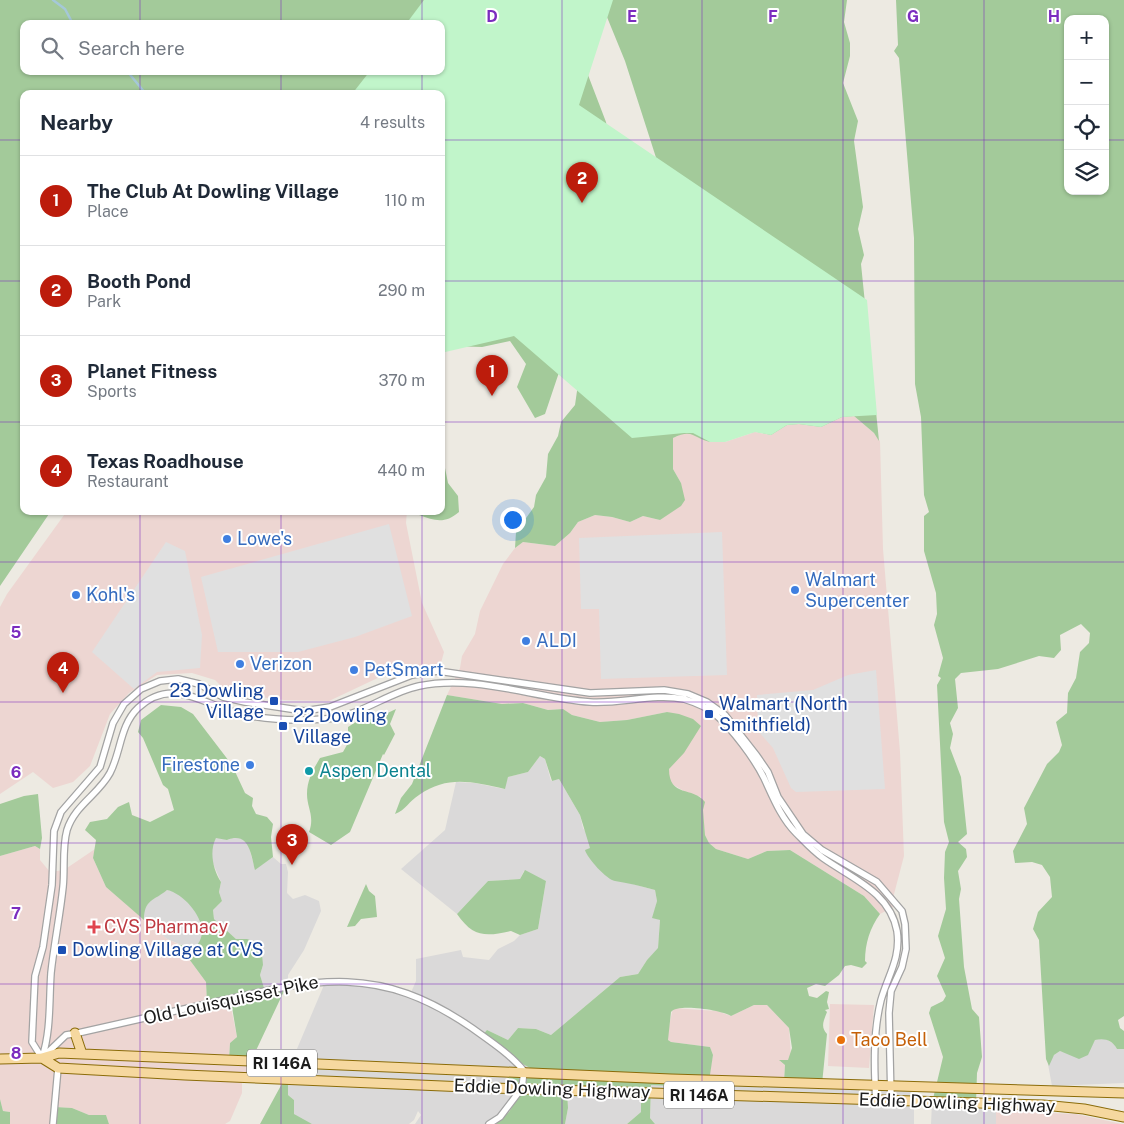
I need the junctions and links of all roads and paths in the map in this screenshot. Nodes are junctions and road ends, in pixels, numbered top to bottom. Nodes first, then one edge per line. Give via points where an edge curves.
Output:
1 (879, 1013) junction
2 (889, 1014) junction
3 (75, 1033) junction
4 (82, 1054) junction
5 (42, 1058) junction
6 (0, 1059) edge
7 (58, 1068) junction
8 (524, 1071) junction
9 (875, 1084) junction
10 (890, 1085) junction
11 (522, 1088) junction
12 (1124, 1093) edge
13 (876, 1100) junction
14 (891, 1100) junction
15 (1124, 1118) edge
16 (53, 1124) edge
17 (489, 1124) edge

1 - 2 street
1 - 5 street via 899,949 891,912 872,890 819,856 791,828 752,758 714,712 687,700 664,697 590,702 441,683 409,689 357,712 331,719 302,720 244,715 219,708 195,696 170,692 153,697 132,715 108,776 72,817 66,834 63,887 51,972 48,1040
1 - 9 street
2 - 5 street via 891,991 906,949 902,911 877,882 822,850 803,834 778,798 768,772 757,756 725,715 707,702 688,694 664,690 590,693 438,671 404,678 330,708 304,711 224,697 199,684 178,679 160,681 141,689 124,704 113,723 100,767 61,812 54,831 52,886 35,976 32,1042
2 - 10 street
3 - 4 main road
3 - 5 street, Old Louisquisset Pike via 66,1036
3 - 8 street, Old Louisquisset Pike via 288,985 330,980 356,982 388,987 423,999 515,1059
4 - 5 main road, Eddie Dowling Highway / RI 146A via 58,1053
4 - 8 main road, Eddie Dowling Highway / RI 146A
5 - 6 main road, Eddie Dowling Highway / RI 146A
5 - 7 main road, Eddie Dowling Highway / RI 146A
7 - 11 main road, Eddie Dowling Highway / RI 146A
7 - 16 street
8 - 9 main road, Eddie Dowling Highway / RI 146A via 671,1079
8 - 11 street
9 - 10 main road, Eddie Dowling Highway / RI 146A
9 - 13 street
10 - 12 main road, Eddie Dowling Highway / RI 146A
10 - 14 street
11 - 13 main road, Eddie Dowling Highway / RI 146A
11 - 17 street via 500,1117
13 - 14 main road, Eddie Dowling Highway / RI 146A
14 - 15 main road, Eddie Dowling Highway / RI 146A via 1057,1106

